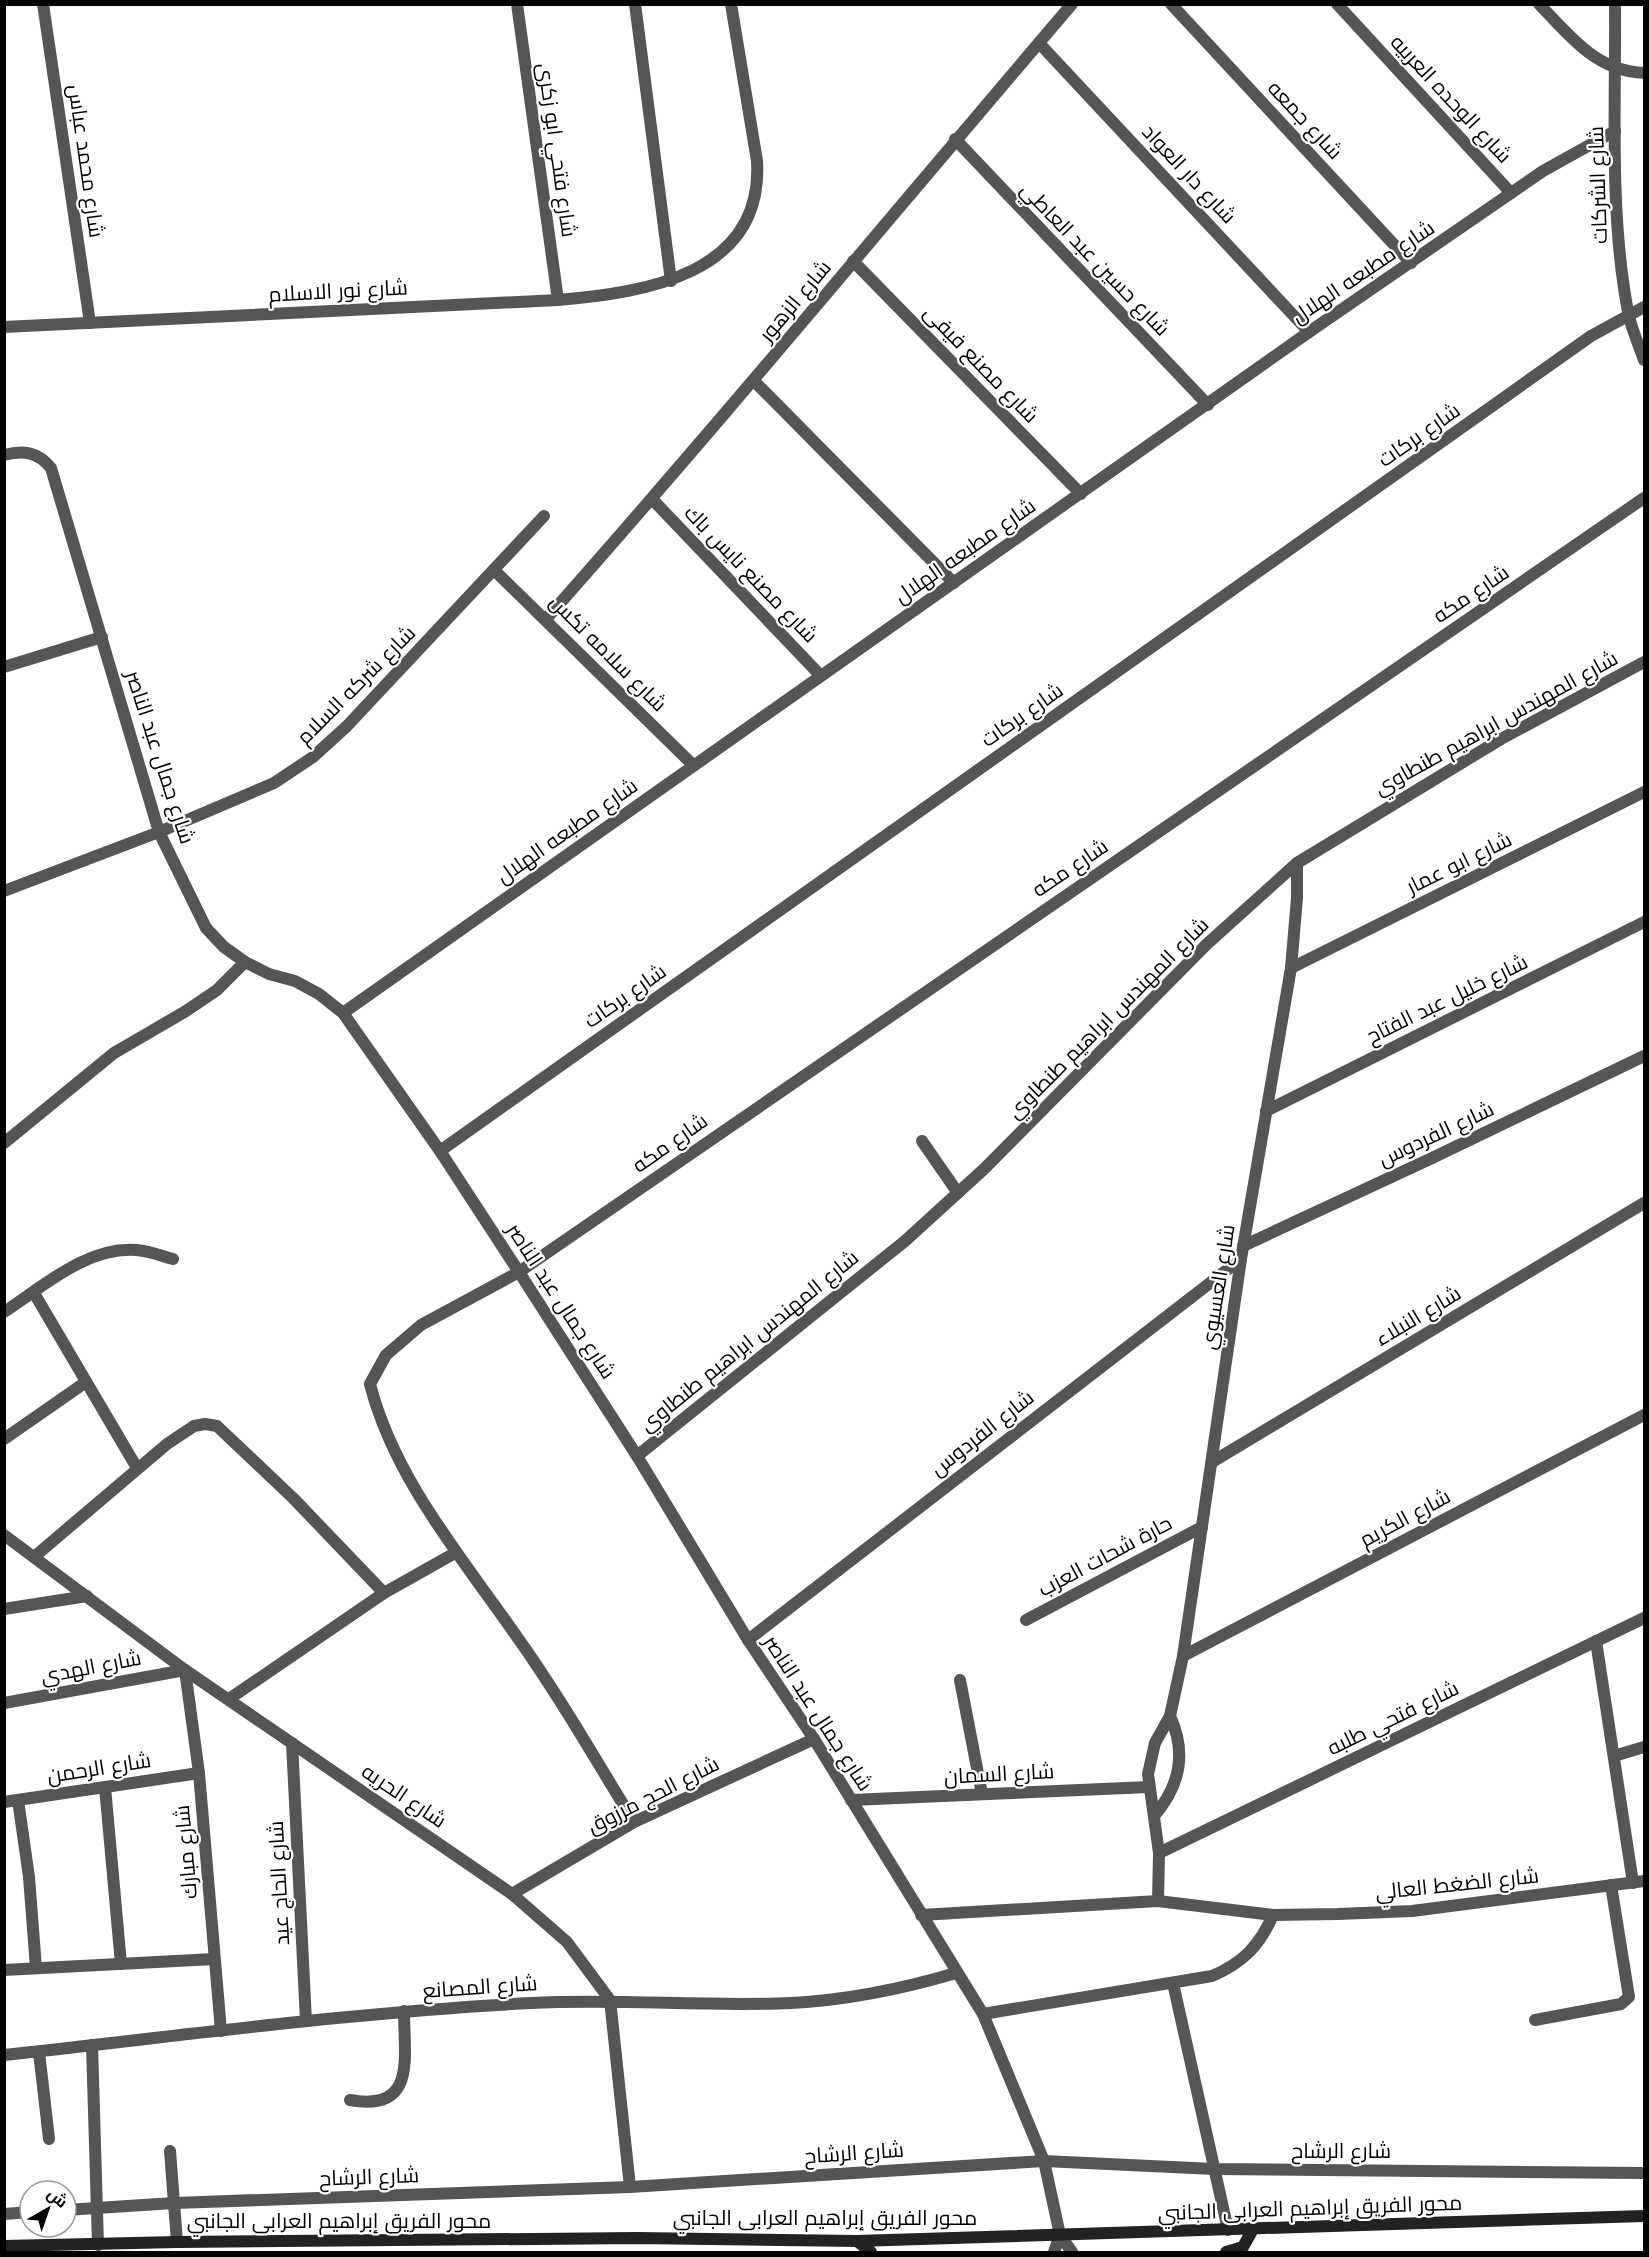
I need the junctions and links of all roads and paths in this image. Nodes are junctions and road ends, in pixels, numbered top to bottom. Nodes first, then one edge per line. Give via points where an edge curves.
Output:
1 (43, 4) edge
2 (517, 4) edge
3 (635, 4) edge
4 (731, 4) edge
5 (1072, 4) edge
6 (1171, 4) edge
7 (1338, 4) edge
8 (1539, 4) edge
9 (1615, 4) edge
10 (1039, 43) junction
11 (1616, 69) junction
12 (1644, 73) edge
13 (1615, 131) junction
14 (955, 139) junction
15 (1511, 193) junction
16 (854, 261) junction
17 (1411, 263) junction
18 (671, 281) junction
19 (558, 300) junction
20 (1644, 307) edge
21 (1628, 314) junction
22 (90, 323) junction
23 (4, 327) edge
24 (1309, 332) junction
25 (1644, 360) edge
26 (754, 381) junction
27 (1208, 405) junction
28 (4, 455) edge
29 (1081, 494) junction
30 (1644, 498) edge
31 (652, 499) junction
32 (544, 516) dead end
33 (494, 570) junction
34 (954, 583) junction
35 (546, 619) junction
36 (102, 637) junction
37 (1644, 662) edge
38 (4, 667) edge
39 (821, 676) junction
40 (693, 765) junction
41 (1644, 792) edge
42 (159, 832) junction
43 (1296, 863) junction
44 (4, 891) edge
45 (1644, 922) edge
46 (245, 962) junction
47 (1291, 968) junction
48 (343, 1013) junction
49 (1644, 1056) edge
50 (1266, 1111) junction
51 (922, 1141) dead end
52 (4, 1143) edge
53 (440, 1151) junction
54 (958, 1193) junction
55 (1644, 1203) edge
56 (1243, 1246) junction
57 (173, 1259) dead end
58 (1241, 1259) junction
59 (519, 1272) junction
60 (34, 1293) junction
61 (4, 1312) edge
62 (86, 1382) junction
63 (1644, 1415) edge
64 (4, 1439) edge
65 (637, 1456) junction
66 (1212, 1462) junction
67 (137, 1468) junction
68 (1202, 1527) junction
69 (4, 1535) edge
70 (455, 1553) junction
71 (34, 1557) junction
72 (384, 1593) junction
73 (87, 1596) junction
74 (4, 1609) edge
75 (1644, 1618) edge
76 (1026, 1620) dead end
77 (748, 1640) junction
78 (1596, 1641) junction
79 (1183, 1656) junction
80 (185, 1670) junction
81 (960, 1680) dead end
82 (229, 1699) junction
83 (4, 1703) edge
84 (1170, 1716) junction
85 (814, 1739) junction
86 (292, 1743) junction
87 (1644, 1748) edge
88 (1614, 1756) junction
89 (199, 1773) junction
90 (105, 1787) junction
91 (1149, 1787) junction
92 (982, 1794) junction
93 (18, 1800) junction
94 (851, 1800) junction
95 (4, 1802) edge
96 (1154, 1816) junction
97 (634, 1822) junction
98 (1160, 1853) junction
99 (1639, 1882) edge
100 (1611, 1886) junction
101 (512, 1894) junction
102 (1158, 1900) junction
103 (921, 1915) junction
104 (1273, 1915) junction
105 (214, 1959) junction
106 (121, 1964) junction
107 (36, 1968) junction
108 (4, 1970) edge
109 (956, 1973) junction
110 (1173, 1983) junction
111 (610, 2000) junction
112 (405, 2011) junction
113 (983, 2014) junction
114 (1535, 2020) dead end
115 (306, 2021) junction
116 (220, 2031) junction
117 (92, 2045) junction
118 (39, 2052) junction
119 (4, 2055) edge
120 (350, 2100) dead end
121 (49, 2139) dead end
122 (170, 2151) dead end
123 (1044, 2161) junction
124 (1214, 2169) junction
125 (1644, 2173) edge
126 (630, 2187) junction
127 (174, 2203) junction
128 (97, 2208) junction
129 (78, 2209) edge
130 (1644, 2217) edge
131 (1253, 2229) junction
132 (1228, 2230) junction
133 (1060, 2235) junction
134 (856, 2241) junction
135 (177, 2242) junction
136 (98, 2244) junction
137 (4, 2246) edge
138 (871, 2253) edge
139 (1054, 2253) edge
140 (1072, 2253) edge
141 (1226, 2253) edge

1 - 22 street, شارع محمد عباس
2 - 19 street, شارع فتحي ابو زكرى
3 - 18 street
4 - 18 street, شارع نور الاسلام via 758,186 749,215 732,241 710,261
5 - 10 street, شارع الزهور
6 - 17 street, شارع جمعه
7 - 15 street, شارع الوحده العربيه
8 - 11 street via 1596,59
9 - 11 street, شارع الشركات
10 - 14 street, شارع الزهور
10 - 24 street, شارع دار العواد
11 - 12 street
11 - 13 street, شارع الشركات
13 - 15 street, شارع مطبعه الهلال via 1578,149
13 - 21 street, شارع الشركات via 1620,251
14 - 16 street, شارع الزهور
14 - 27 street, شارع حسين عبد العاطي
15 - 17 street, شارع مطبعه الهلال
16 - 26 street, شارع الزهور
16 - 29 street, شارع مصنع فيفى
17 - 24 street, شارع مطبعه الهلال
18 - 19 street, شارع نور الاسلام via 623,293
19 - 22 street, شارع نور الاسلام
20 - 21 street, شارع بركات
21 - 25 street, شارع الشركات
21 - 53 street, شارع بركات via 1591,336
22 - 23 street, شارع نور الاسلام
24 - 27 street, شارع مطبعه الهلال
26 - 31 street, شارع الزهور
26 - 34 street
27 - 29 street, شارع مطبعه الهلال
28 - 36 street, شارع جمال عبد الناصر via 34,454 51,468
29 - 34 street, شارع مطبعه الهلال
30 - 59 street, شارع مكه
31 - 35 street, شارع الزهور
31 - 39 street, شارع مصنع نايس باك
32 - 33 street, شارع شركه السلام
33 - 35 street, شارع سلامه تكس
33 - 42 street, شارع شركه السلام via 313,758 274,783
34 - 39 street, شارع مطبعه الهلال
35 - 40 street, شارع سلامه تكس
36 - 38 street
36 - 42 street, شارع جمال عبد الناصر
37 - 43 street, شارع المهندس ابراهيم طنطاوي via 1492,745
39 - 40 street, شارع مطبعه الهلال
40 - 48 street, شارع مطبعه الهلال
41 - 47 street, شارع ابو عمار
42 - 44 street, شارع شركه السلام
42 - 46 street, شارع جمال عبد الناصر via 206,928
43 - 47 street, شارع العسيوي
43 - 54 street, شارع المهندس ابراهيم طنطاوي via 1207,944
45 - 50 street, شارع خليل عبد الفتاح
46 - 48 street, شارع جمال عبد الناصر via 295,981
46 - 52 street via 217,990 114,1053
47 - 50 street, شارع العسيوي
48 - 53 street, شارع جمال عبد الناصر
49 - 56 street, شارع الفردوس
50 - 56 street, شارع العسيوي
51 - 54 street
53 - 59 street, شارع جمال عبد الناصر
54 - 65 street, شارع المهندس ابراهيم طنطاوي via 905,1241
55 - 66 street, شارع النبلاء
56 - 58 street, شارع العسيوي
57 - 60 street via 138,1250 91,1256
58 - 66 street, شارع العسيوي
58 - 77 street, شارع الفردوس
59 - 65 street, شارع جمال عبد الناصر
59 - 70 street, شارع مكه via 421,1325 386,1355 370,1383 383,1425 426,1509
60 - 61 street
60 - 62 street
62 - 64 street
62 - 67 street
63 - 79 street, شارع الكريم
65 - 77 street, شارع جمال عبد الناصر
66 - 68 street, شارع العسيوي
67 - 71 street
67 - 72 street via 194,1426 217,1426
68 - 76 street, حارة شحات العزب
68 - 79 street, شارع العسيوي
69 - 71 street, شارع الحريه
70 - 72 street
70 - 97 street, شارع مكه via 516,1635
71 - 73 street, شارع الحريه
72 - 82 street
73 - 74 street
73 - 80 street, شارع الحريه
75 - 78 street, شارع فتحي طلبه
77 - 85 street, شارع جمال عبد الناصر
78 - 88 street
78 - 98 street, شارع فتحي طلبه
79 - 84 street, شارع العسيوي
80 - 82 street, شارع الحريه
80 - 83 street, شارع الهدي
80 - 89 street, شارع مبارك
81 - 92 street
82 - 86 street, شارع الحريه
84 - 91 street, شارع العسيوي via 1150,1758
84 - 96 street, شارع العسيوي via 1178,1733 1179,1769 1166,1802
85 - 94 street, شارع جمال عبد الناصر
85 - 97 street, شارع الحج مرزوق
86 - 101 street, شارع الحريه
86 - 115 street, شارع الحاج عيد
87 - 88 street
88 - 99 street
89 - 90 street, شارع الرحمن
89 - 105 street, شارع مبارك
90 - 93 street, شارع الرحمن
90 - 106 street
91 - 92 street, شارع السمان
91 - 96 street, شارع العسيوي
92 - 94 street, شارع السمان
93 - 95 street, شارع الرحمن
93 - 107 street
94 - 103 street, شارع جمال عبد الناصر
96 - 98 street, شارع العسيوي
97 - 101 street, شارع الحج مرزوق
98 - 102 street, شارع العسيوي
99 - 100 street, شارع الضغط العالي
100 - 104 street, شارع الضغط العالي via 1412,1911
100 - 114 street via 1629,1997 1621,2004
101 - 111 street, شارع الحريه via 567,1942
102 - 103 street, شارع الضغط العالي
102 - 104 street, شارع الضغط العالي
103 - 109 street, شارع جمال عبد الناصر
104 - 110 street via 1257,1945 1231,1968
105 - 106 street
105 - 116 street, شارع مبارك
106 - 107 street
107 - 108 street
109 - 111 street, شارع المصانع via 906,1988 792,2002
109 - 113 street, شارع جمال عبد الناصر
110 - 113 street
110 - 124 street
111 - 112 street, شارع المصانع
111 - 126 street
112 - 115 street, شارع المصانع
112 - 120 street via 404,2080 397,2092 382,2101
113 - 123 street, شارع جمال عبد الناصر
115 - 116 street, شارع المصانع
116 - 117 street, شارع المصانع
117 - 118 street, شارع المصانع
117 - 128 street
118 - 119 street, شارع المصانع
118 - 121 street
122 - 127 street
123 - 124 street, شارع الرشاح
123 - 126 street, شارع الرشاح
123 - 133 street, شارع جمال عبد الناصر
124 - 125 street, شارع الرشاح
124 - 132 street
126 - 127 street, شارع الرشاح
127 - 128 street, شارع الرشاح
127 - 135 street
128 - 129 street, شارع الرشاح
128 - 136 street
130 - 131 street, محور الفريق إبراهيم العرابى الجانبي
131 - 132 street, محور الفريق إبراهيم العرابى الجانبي
131 - 141 street via 1243,2247
132 - 133 street, محور الفريق إبراهيم العرابى الجانبي
133 - 134 street, محور الفريق إبراهيم العرابى الجانبي
133 - 139 street
133 - 140 street, شارع جمال عبد الناصر
134 - 135 street, محور الفريق إبراهيم العرابى الجانبي via 627,2238
134 - 138 street
135 - 136 street, محور الفريق إبراهيم العرابى الجانبي
136 - 137 street, محور الفريق إبراهيم العرابى الجانبي

